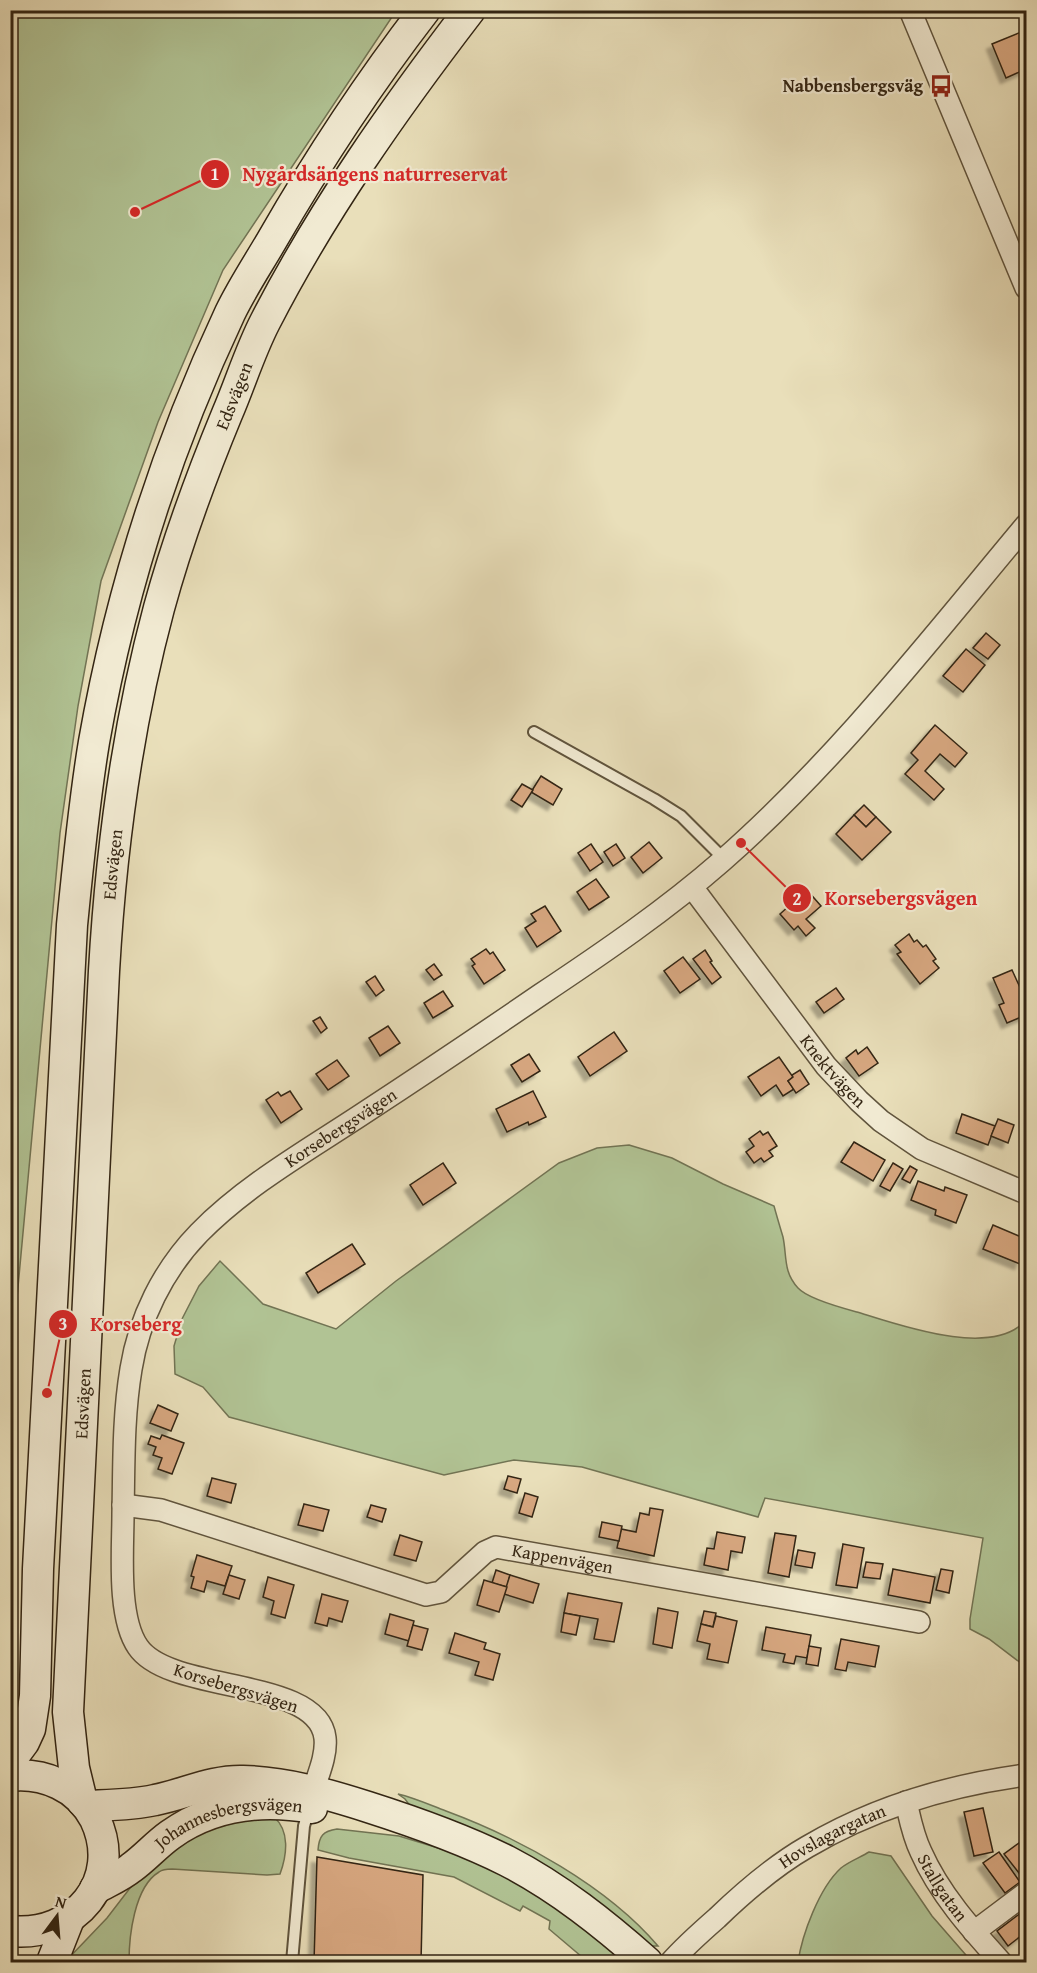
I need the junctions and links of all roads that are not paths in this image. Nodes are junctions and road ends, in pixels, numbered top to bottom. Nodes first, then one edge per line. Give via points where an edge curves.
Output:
1 (424, 10) edge
2 (470, 10) edge
3 (910, 10) edge
4 (1026, 288) edge
5 (1026, 525) edge
6 (534, 732) dead end
7 (724, 859) junction
8 (692, 887) junction
9 (1026, 1193) edge
10 (123, 1505) junction
11 (919, 1622) dead end
12 (10, 1761) edge
13 (74, 1768) junction
14 (1026, 1775) edge
15 (10, 1776) edge
16 (311, 1799) junction
17 (906, 1803) junction
18 (85, 1804) junction
19 (128, 1804) junction
20 (95, 1889) junction
21 (1026, 1893) edge
22 (69, 1919) junction
23 (10, 1932) edge
24 (974, 1932) junction
25 (52, 1962) edge
26 (292, 1962) edge
27 (647, 1962) edge
28 (671, 1962) edge
29 (1001, 1962) edge

1 - 12 main road, Edsvägen via 308,178 231,312 178,434 119,621 94,742 72,925 38,1569 35,1696 30,1729
2 - 13 main road, Edsvägen via 339,192 265,324 213,448 171,567 139,691 123,779 108,908 68,1712
3 - 4 street
5 - 7 street, Korsebergsvägen via 858,725
6 - 7 lane via 681,816
7 - 8 street, Korsebergsvägen
8 - 9 street, Knektvägen via 826,1066 859,1101 922,1149
8 - 10 street, Korsebergsvägen via 589,962 268,1178 197,1235 159,1287 137,1343 126,1405
10 - 11 street, Kappenvägen via 161,1510 426,1595 441,1592 485,1552 496,1547
10 - 16 street, Korsebergsvägen via 126,1613 138,1647 146,1656 176,1671 308,1710 326,1741
13 - 18 main road, Edsvägen
13 - 19 main road, Johannesbergsvägen via 100,1793
14 - 17 street, Hovslagargatan via 957,1787
15 - 18 main road via 52,1780
16 - 19 main road, Johannesbergsvägen via 269,1782 241,1781 206,1785
16 - 20 main road, Johannesbergsvägen via 244,1804 214,1812 189,1823 130,1869
16 - 26 lane via 304,1826
16 - 27 main road, Johannesbergsvägen via 394,1815 507,1862 601,1922
17 - 24 street, Stallgatan via 920,1851 933,1876
17 - 28 street, Hovslagargatan via 850,1824 805,1848 728,1907
18 - 19 main road, Johannesbergsvägen
18 - 20 main road, Edsvägen via 98,1826 103,1847 102,1869
20 - 22 main road
21 - 24 street
22 - 23 main road via 35,1932
22 - 25 main road
24 - 29 street, Stallgatan

